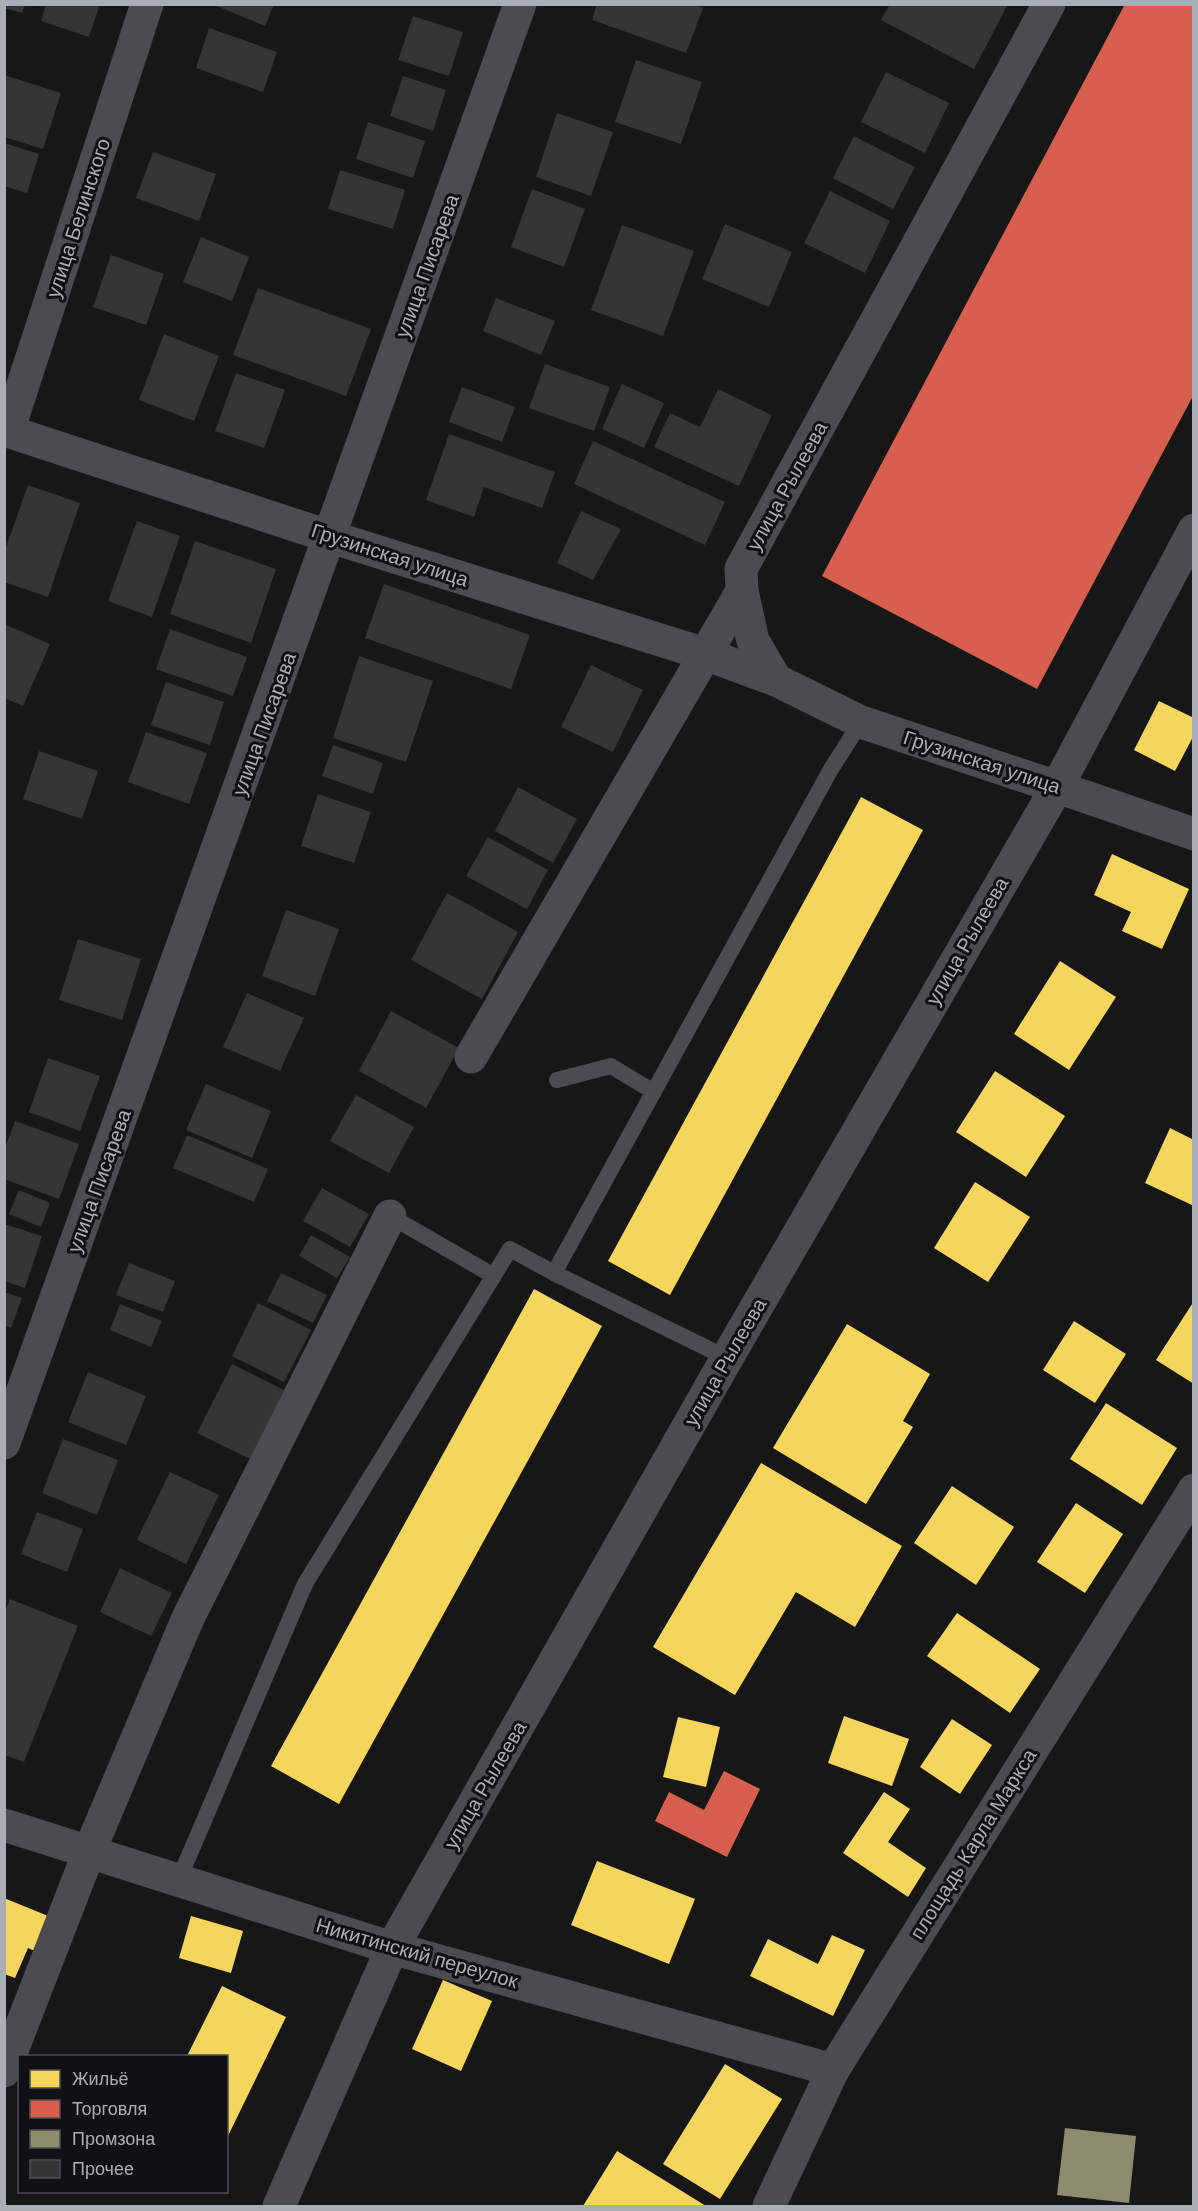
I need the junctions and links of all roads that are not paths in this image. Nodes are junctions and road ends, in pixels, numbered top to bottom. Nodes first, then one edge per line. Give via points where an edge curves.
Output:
1 (147, 4) edge
2 (520, 4) edge
3 (1049, 4) edge
4 (6, 431) edge
5 (1194, 530) edge
6 (331, 537) junction
7 (742, 591) junction
8 (705, 654) junction
9 (776, 680) junction
10 (861, 722) junction
11 (1057, 786) junction
12 (1194, 834) edge
13 (471, 1057) dead end
14 (557, 1080) dead end
15 (654, 1092) junction
16 (390, 1216) joint
17 (554, 1273) junction
18 (494, 1276) junction
19 (727, 1358) junction
20 (4, 1443) edge
21 (1194, 1490) edge
22 (4, 1826) edge
23 (89, 1852) junction
24 (178, 1879) junction
25 (392, 1948) junction
26 (833, 2070) junction
27 (4, 2071) edge
28 (279, 2206) edge
29 (769, 2206) edge

1 - 4 street, улица Белинского
2 - 6 street, улица Писарева
3 - 7 street, улица Рылеева via 741,569
4 - 6 street, Грузинская улица
5 - 11 street, улица Рылеева
6 - 8 street, Грузинская улица
6 - 20 street, улица Писарева
7 - 8 street, улица Рылеева
7 - 9 street via 753,640
8 - 9 street, Грузинская улица
8 - 13 street, улица Рылеева
9 - 10 street, Грузинская улица
10 - 11 street, Грузинская улица
10 - 15 lane via 831,769
11 - 12 street, Грузинская улица
11 - 19 street, улица Рылеева
14 - 15 lane via 611,1066
15 - 17 lane
16 - 18 lane
16 - 23 street via 188,1618
17 - 18 lane via 510,1249
17 - 19 lane
18 - 24 lane via 305,1584
19 - 25 street, улица Рылеева
21 - 26 street, площадь Карла Маркса
22 - 23 street, Никитинский переулок
23 - 24 street, Никитинский переулок
23 - 27 street
24 - 25 street, Никитинский переулок
25 - 26 street, Никитинский переулок
25 - 28 street, улица Рылеева
26 - 29 street, площадь Карла Маркса

